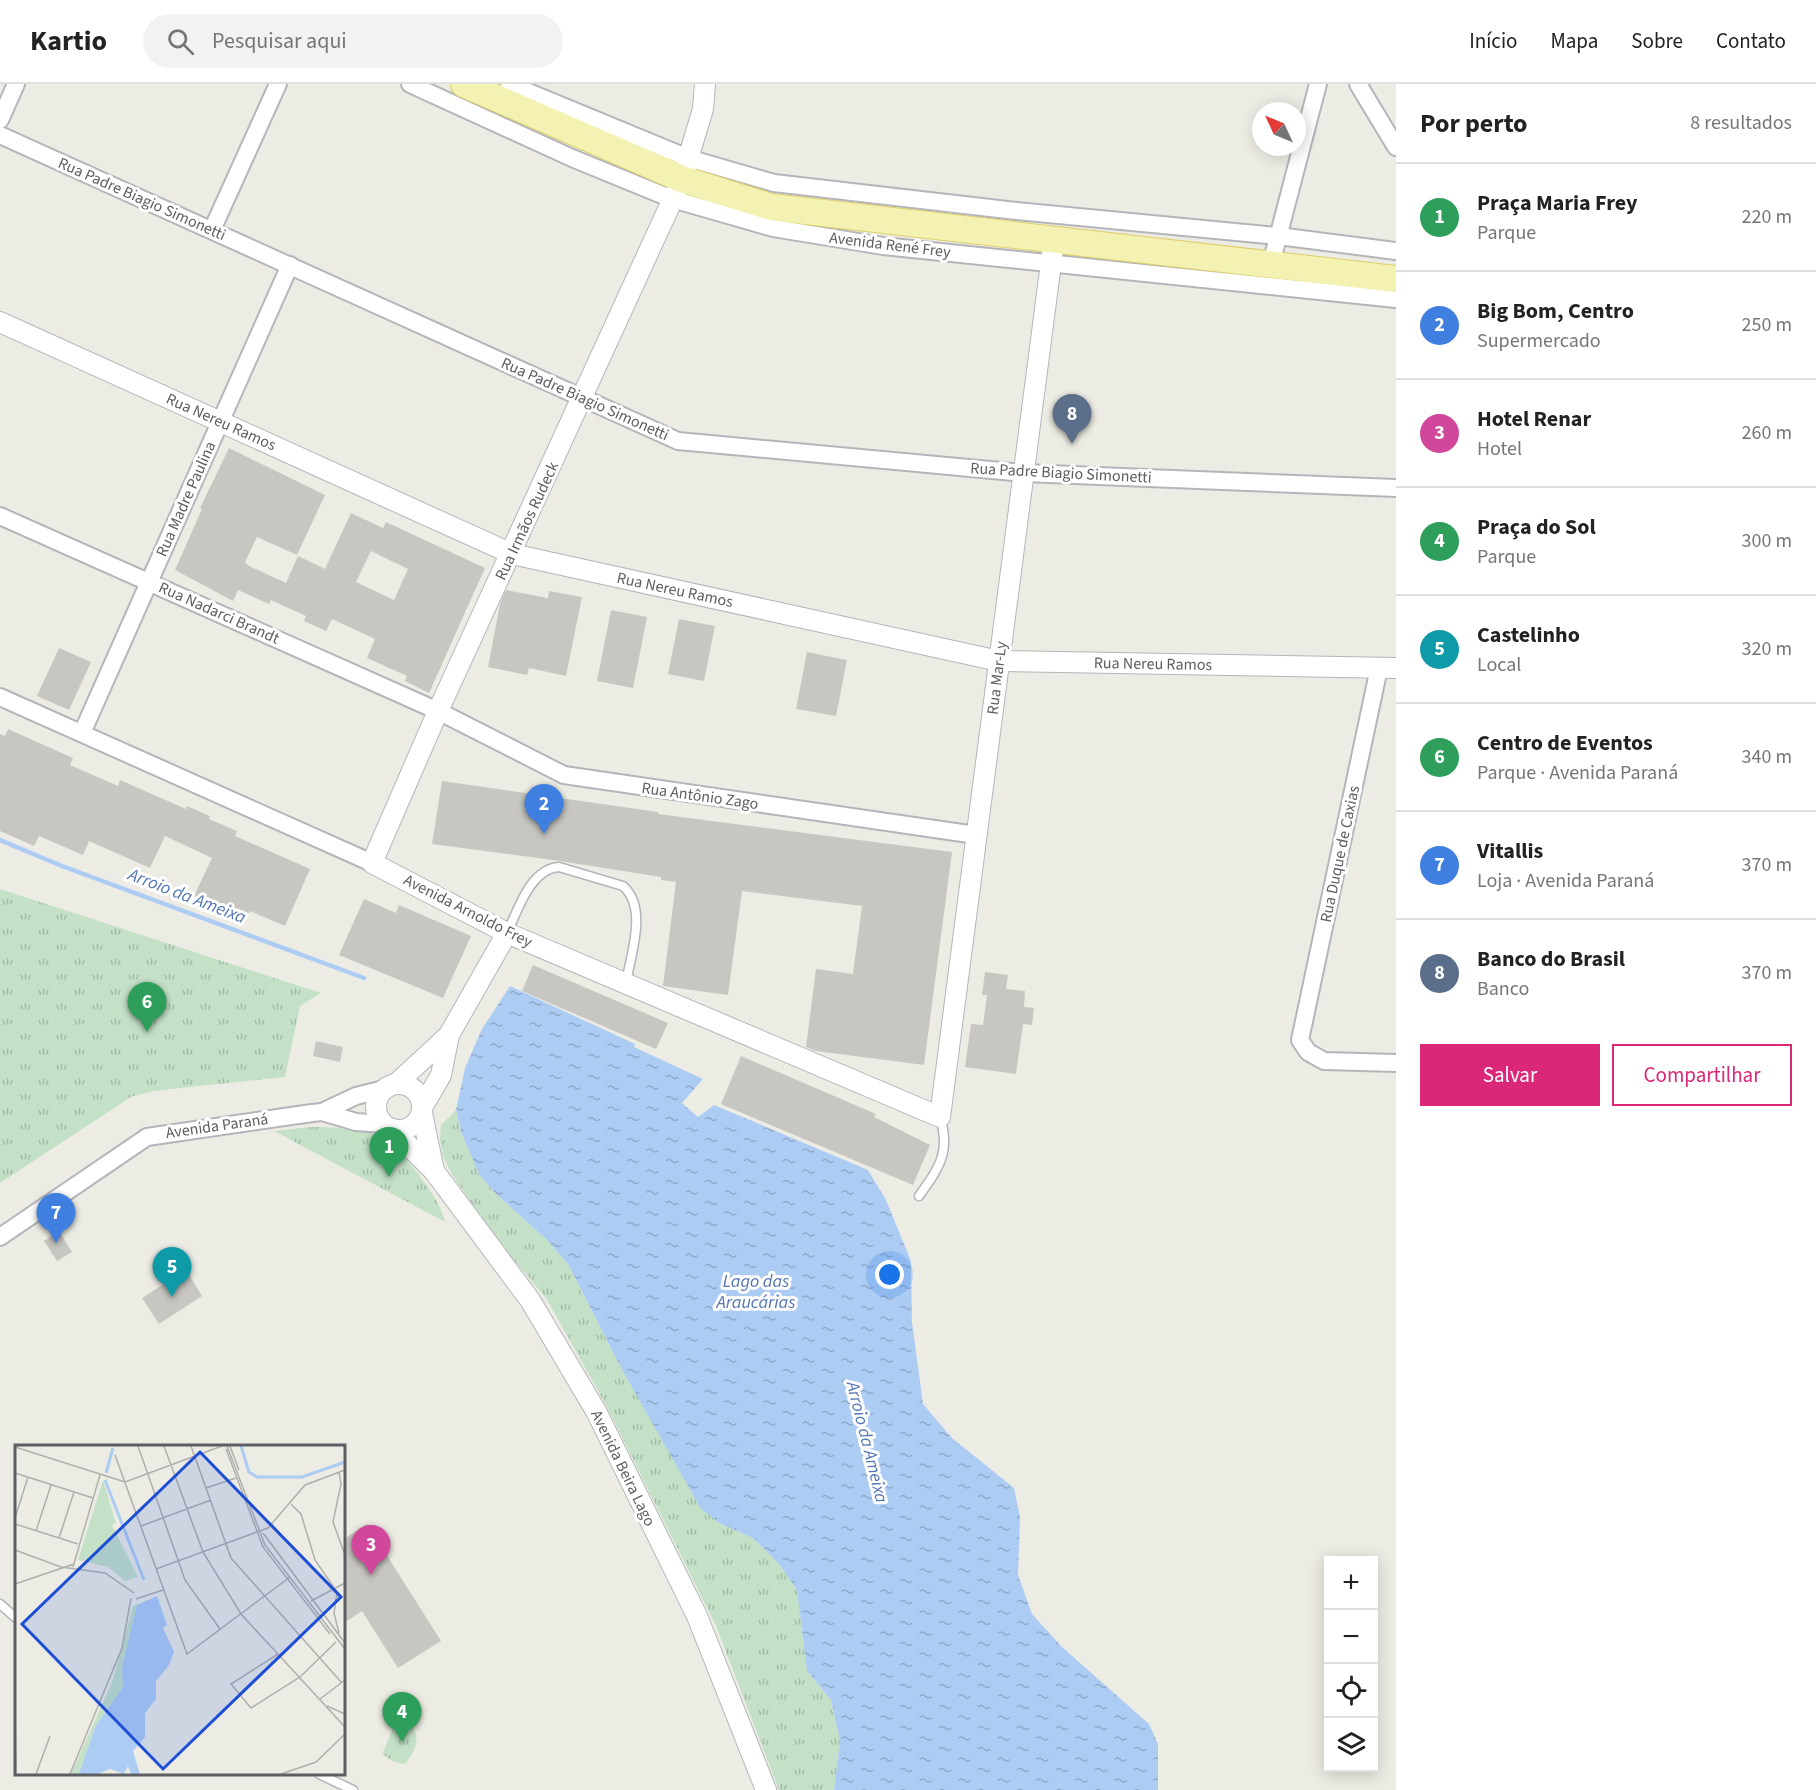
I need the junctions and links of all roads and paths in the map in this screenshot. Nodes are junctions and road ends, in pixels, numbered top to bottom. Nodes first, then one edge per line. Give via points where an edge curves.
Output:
1 (16, 84) edge
2 (278, 84) edge
3 (410, 84) edge
4 (464, 84) edge
5 (509, 84) edge
6 (705, 84) edge
7 (1318, 84) edge
8 (1358, 84) edge
9 (0, 120) edge
10 (0, 135) edge
11 (1396, 147) edge
12 (681, 179) junction
13 (212, 230) junction
14 (1278, 236) junction
15 (1396, 251) edge
16 (1053, 252) junction
17 (1271, 264) junction
18 (290, 265) junction
19 (1396, 279) edge
20 (1396, 299) edge
21 (0, 322) edge
22 (582, 398) junction
23 (220, 422) junction
24 (1024, 473) junction
25 (1396, 488) edge
26 (0, 516) edge
27 (512, 554) junction
28 (150, 581) junction
29 (999, 661) junction
30 (1388, 668) edge
31 (0, 697) edge
32 (438, 711) junction
33 (82, 733) junction
34 (976, 835) junction
35 (372, 863) junction
36 (507, 933) junction
37 (626, 983) junction
38 (449, 1035) junction
39 (1396, 1063) edge
40 (390, 1087) junction
41 (422, 1109) junction
42 (322, 1112) junction
43 (940, 1117) junction
44 (388, 1126) junction
45 (434, 1172) junction
46 (919, 1196) dead end
47 (0, 1237) edge
48 (0, 1604) edge
49 (15, 1617) edge
50 (323, 1775) edge
51 (354, 1790) edge
52 (766, 1790) edge

1 - 9 street
2 - 13 street
3 - 12 street, Avenida René Frey via 572,158
4 - 12 main road, Avenida René Frey
5 - 12 street, Avenida René Frey
6 - 12 street, Rua Irmãos Rudeck via 704,109
7 - 14 street
8 - 11 street
10 - 13 street, Rua Padre Biagio Simonetti
12 - 14 street, Avenida René Frey via 774,183
12 - 16 main road, Avenida René Frey via 771,207
12 - 22 street, Rua Irmãos Rudeck
13 - 18 street, Rua Padre Biagio Simonetti
14 - 15 street, Avenida René Frey
14 - 17 street
16 - 17 main road, Avenida René Frey
16 - 20 street, Avenida René Frey
16 - 24 street, Rua Mar-Ly
17 - 19 main road, Avenida René Frey
18 - 22 street, Rua Padre Biagio Simonetti
18 - 23 street, Rua Madre Paulina
21 - 23 street, Rua Nereu Ramos
22 - 24 street, Rua Padre Biagio Simonetti via 678,441
22 - 27 street, Rua Irmãos Rudeck
23 - 27 street, Rua Nereu Ramos
23 - 28 street, Rua Madre Paulina
24 - 25 street, Rua Padre Biagio Simonetti
24 - 29 street, Rua Mar-Ly
26 - 28 street, Rua Nadarci Brandt
27 - 29 street, Rua Nereu Ramos
27 - 32 street, Rua Irmãos Rudeck
28 - 32 street, Rua Nadarci Brandt
28 - 33 street, Rua Madre Paulina
29 - 30 street, Rua Nereu Ramos
29 - 34 street, Rua Mar-Ly
30 - 39 street, Rua Duque de Caxias via 1300,1040 1308,1052 1324,1062
31 - 33 street, Avenida Arnoldo Frey
32 - 34 street, Rua Antônio Zago via 564,776
32 - 35 street, Rua Irmãos Rudeck
33 - 35 street, Avenida Arnoldo Frey
34 - 43 street, Rua Mar-Ly
35 - 36 street, Avenida Arnoldo Frey
36 - 37 street, Avenida Arnoldo Frey
36 - 37 lane via 536,878 551,868 623,886 631,893 637,910
36 - 38 street, Avenida Paraná
37 - 43 street, Avenida Arnoldo Frey
38 - 40 street, Avenida Paraná
38 - 41 street, Avenida Paraná via 441,1076
40 - 41 street via 414,1089
40 - 42 street, Avenida Paraná via 356,1096
40 - 44 street via 376,1106 378,1117
41 - 44 street, Avenida Paraná via 410,1128
41 - 45 street, Avenida Beira Lago
42 - 44 street, Avenida Paraná
42 - 47 street, Avenida Paraná via 147,1137
43 - 46 lane via 946,1137 942,1158
44 - 45 street, Avenida Beira Lago
45 - 52 street, Avenida Beira Lago via 530,1300 597,1413 696,1616
48 - 49 lane
50 - 51 lane

